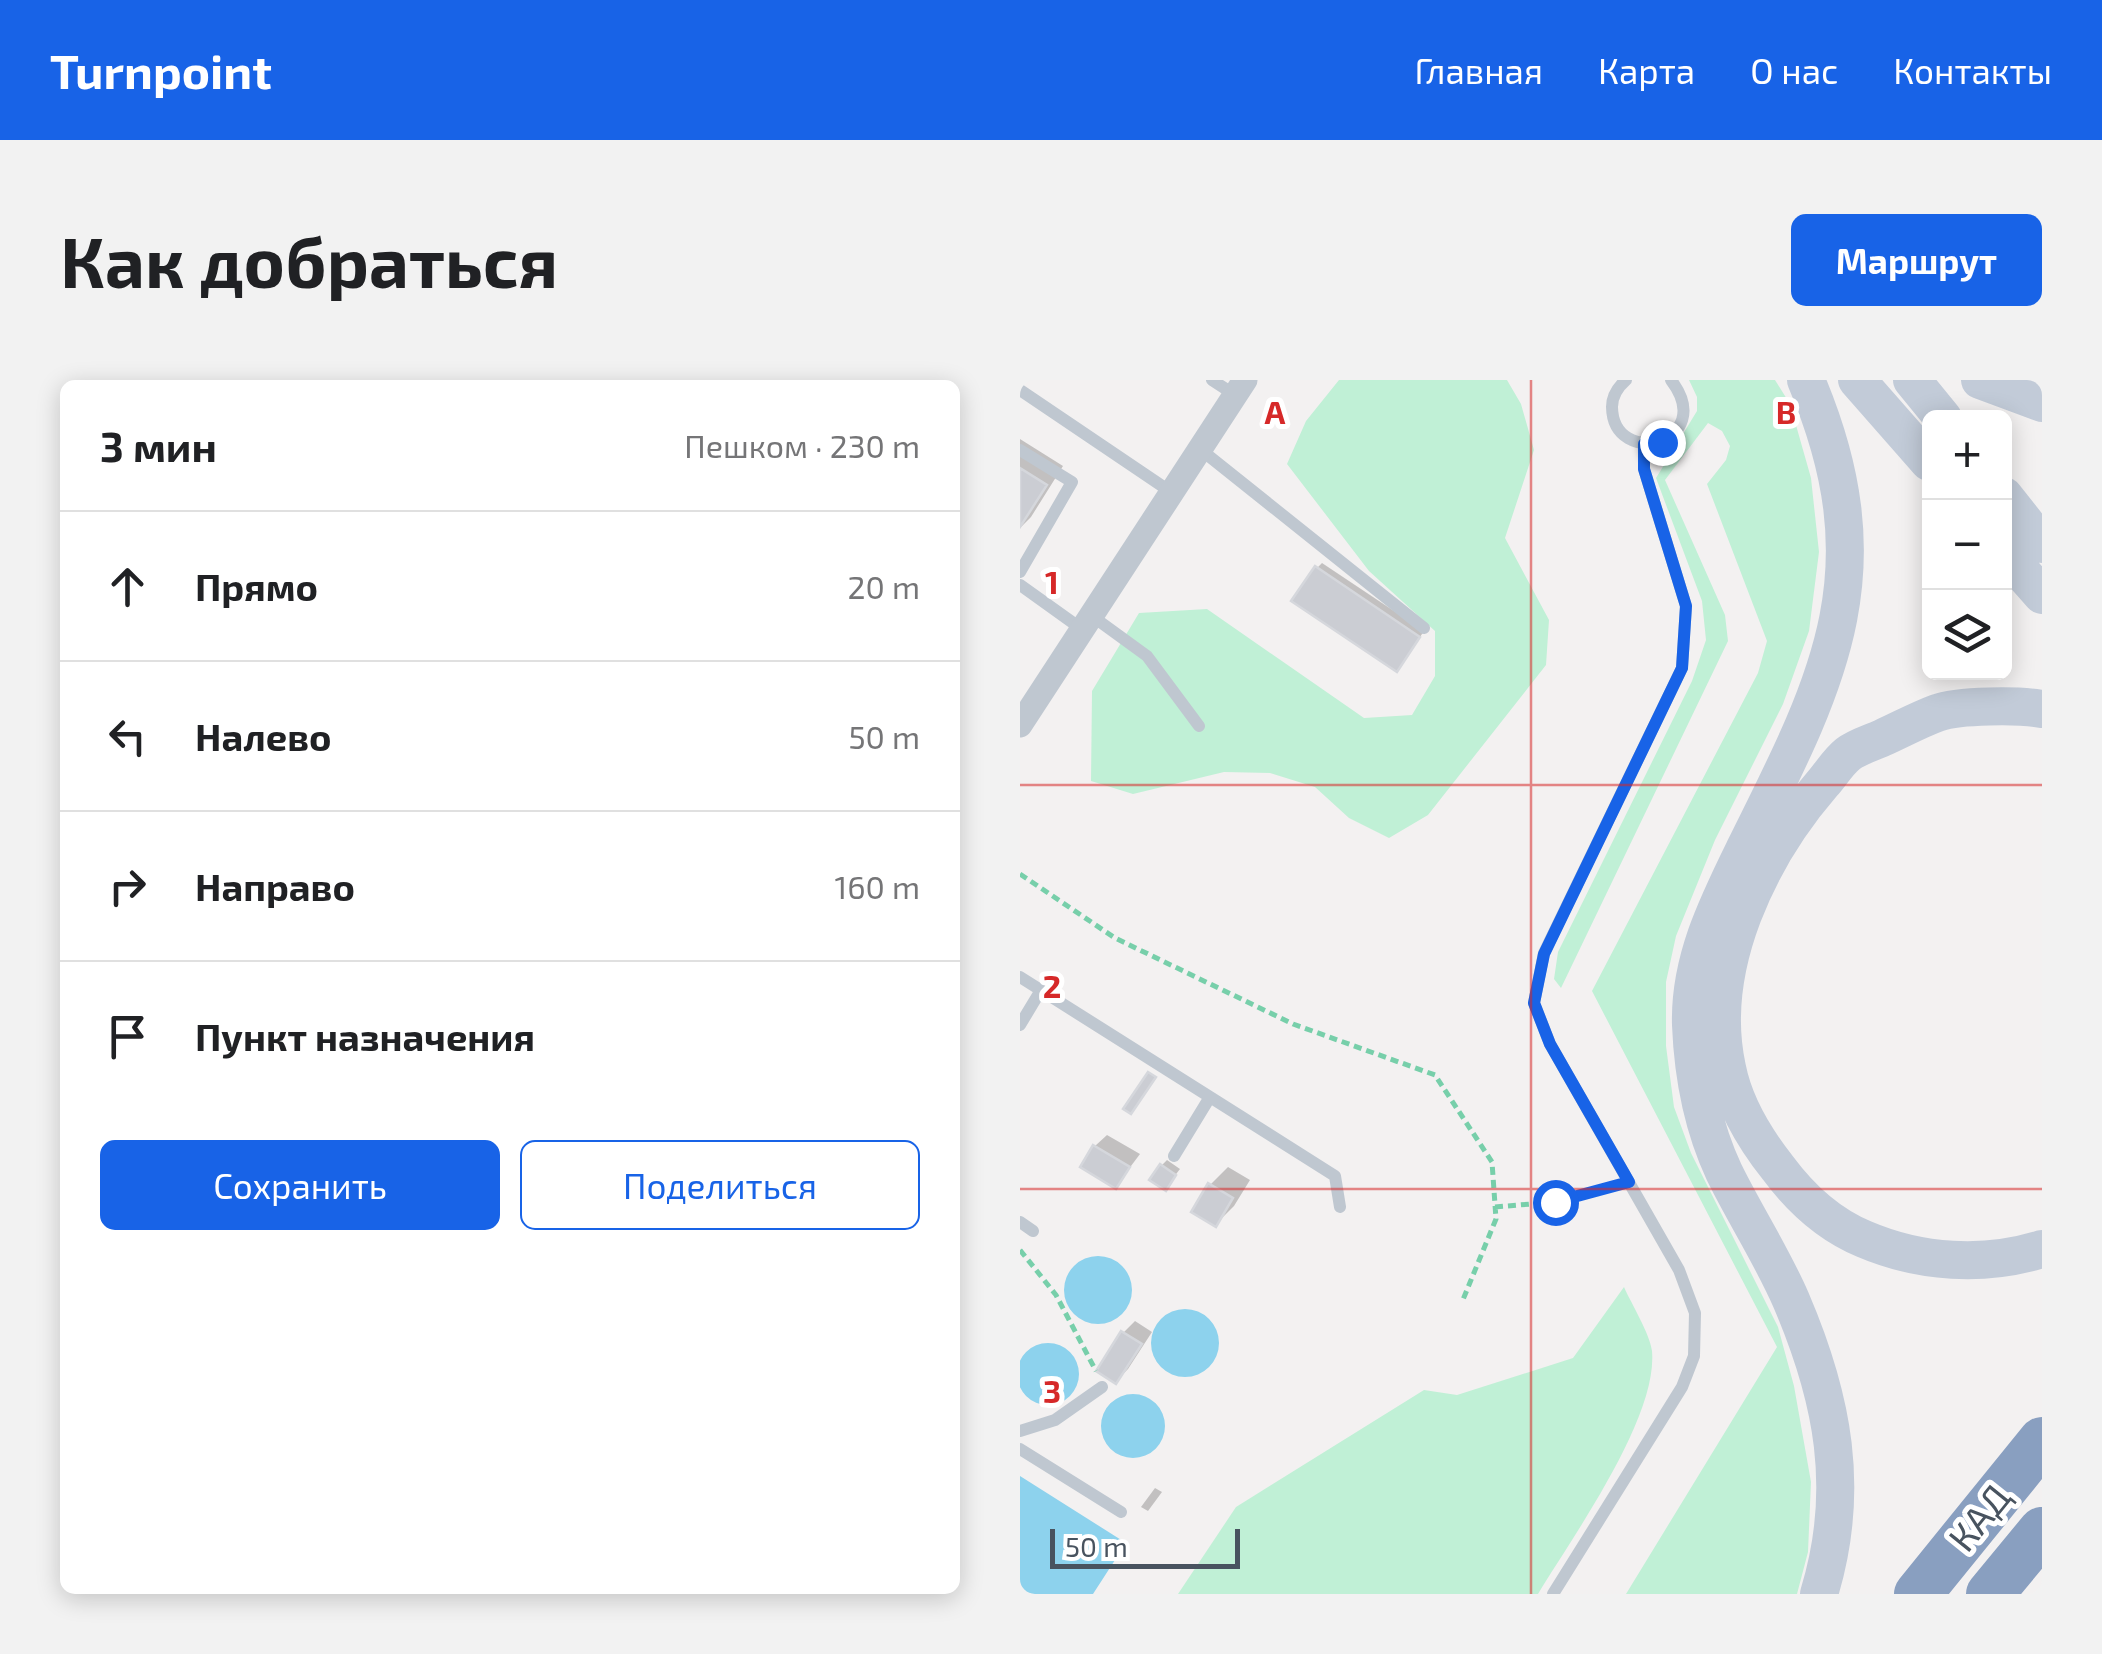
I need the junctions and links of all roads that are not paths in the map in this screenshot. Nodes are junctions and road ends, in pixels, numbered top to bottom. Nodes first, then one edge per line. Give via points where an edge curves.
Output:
1 (1212, 380) edge
2 (1626, 380) edge
3 (1672, 380) edge
4 (1806, 380) edge
5 (1857, 380) edge
6 (1912, 380) edge
7 (1980, 380) edge
8 (1240, 388) edge
9 (1020, 390) edge
10 (2042, 403) edge
11 (1937, 410) edge
12 (1644, 444) junction
13 (1200, 448) junction
14 (1020, 450) edge
15 (1922, 453) edge
16 (1172, 492) junction
17 (2007, 500) edge
18 (2042, 544) edge
19 (2012, 561) edge
20 (1020, 572) edge
21 (1020, 585) edge
22 (2042, 595) edge
23 (1088, 623) junction
24 (1424, 628) dead end
25 (2042, 709) edge
26 (1020, 725) edge
27 (1199, 726) dead end
28 (1020, 977) edge
29 (1041, 990) junction
30 (1020, 1025) edge
31 (1210, 1097) junction
32 (1174, 1156) dead end
33 (1340, 1206) dead end
34 (1020, 1222) edge
35 (1033, 1231) dead end
36 (2042, 1249) edge
37 (1102, 1387) dead end
38 (1020, 1431) edge
39 (2042, 1441) edge
40 (1020, 1449) edge
41 (1121, 1512) dead end
42 (2042, 1531) edge
43 (1554, 1594) edge
44 (1819, 1594) edge
45 (1918, 1594) edge
46 (1990, 1594) edge

1 - 8 lane
2 - 12 lane via 1612,402 1614,422 1625,437
3 - 12 lane via 1685,414 1662,442
4 - 44 main road via 1842,493 1842,606 1824,678 1797,744 1712,915 1691,1022 1707,1127 1790,1298 1834,1437 1836,1508
5 - 15 main road
6 - 11 main road
7 - 10 main road
8 - 13 street
9 - 16 lane
12 - 43 lane via 1644,469 1686,606 1682,668 1544,954 1534,1003 1550,1044 1680,1270 1694,1313 1694,1356 1682,1387
13 - 16 street
13 - 24 lane
14 - 20 lane via 1072,482
16 - 23 street
17 - 18 main road
19 - 22 main road
21 - 23 lane
23 - 26 street
23 - 27 lane via 1147,656
25 - 36 main road via 1941,711 1849,753 1797,813 1750,899 1728,968 1723,1028 1726,1065 1747,1121 1817,1212 1890,1250 1935,1259
28 - 29 lane
29 - 30 lane
29 - 31 lane
31 - 32 lane
31 - 33 lane via 1335,1176
34 - 35 lane
37 - 38 lane via 1055,1420
39 - 45 highway, КАД
40 - 41 lane
42 - 46 highway, КАД

